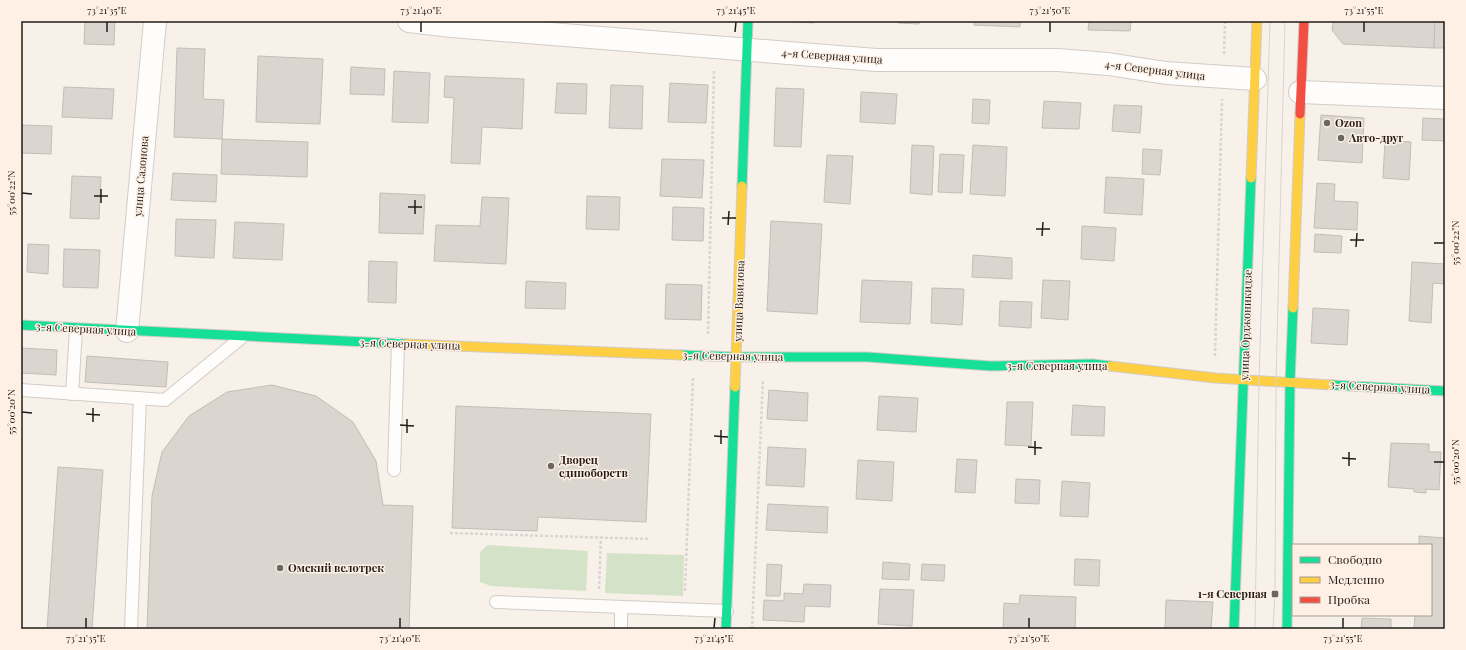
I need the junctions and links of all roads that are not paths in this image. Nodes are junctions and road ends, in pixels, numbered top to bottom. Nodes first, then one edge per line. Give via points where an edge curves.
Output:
1 (155, 21) edge
2 (409, 21) edge
3 (748, 21) edge
4 (1257, 21) edge
5 (1304, 21) edge
6 (748, 51) junction
7 (1255, 79) junction
8 (1300, 92) junction
9 (1445, 98) edge
10 (21, 325) edge
11 (76, 329) junction
12 (127, 332) junction
13 (243, 336) junction
14 (398, 344) junction
15 (737, 358) junction
16 (1244, 380) junction
17 (1290, 382) junction
18 (21, 390) edge
19 (1445, 391) edge
20 (72, 394) junction
21 (140, 398) junction
22 (394, 470) dead end
23 (496, 602) dead end
24 (621, 607) junction
25 (727, 611) junction
26 (131, 629) edge
27 (621, 629) edge
28 (726, 629) edge
29 (1234, 629) edge
30 (1287, 629) edge

1 - 12 street, улица Сазонова
2 - 6 street, 4-я Северная улица
3 - 6 street, улица Вавилова
4 - 7 street, улица Орджоникидзе
5 - 8 street
6 - 7 street, 4-я Северная улица via 876,60 1058,60 1108,64 1166,73
6 - 15 street, улица Вавилова
7 - 16 street, улица Орджоникидзе
8 - 9 street
8 - 17 street
10 - 11 street, 3-я Северная улица
11 - 12 street, 3-я Северная улица
11 - 20 lane
12 - 13 street, 3-я Северная улица
13 - 14 street, 3-я Северная улица
13 - 21 lane via 165,400
14 - 15 street, 3-я Северная улица
14 - 22 lane
15 - 16 street, 3-я Северная улица via 867,356 991,366 1093,364
15 - 25 street, улица Вавилова
16 - 17 street, 3-я Северная улица
16 - 29 street, улица Орджоникидзе
17 - 19 street, 3-я Северная улица
17 - 30 street
18 - 20 lane
20 - 21 lane
21 - 26 lane
23 - 24 lane
24 - 25 lane
24 - 27 lane
25 - 28 street, улица Вавилова

